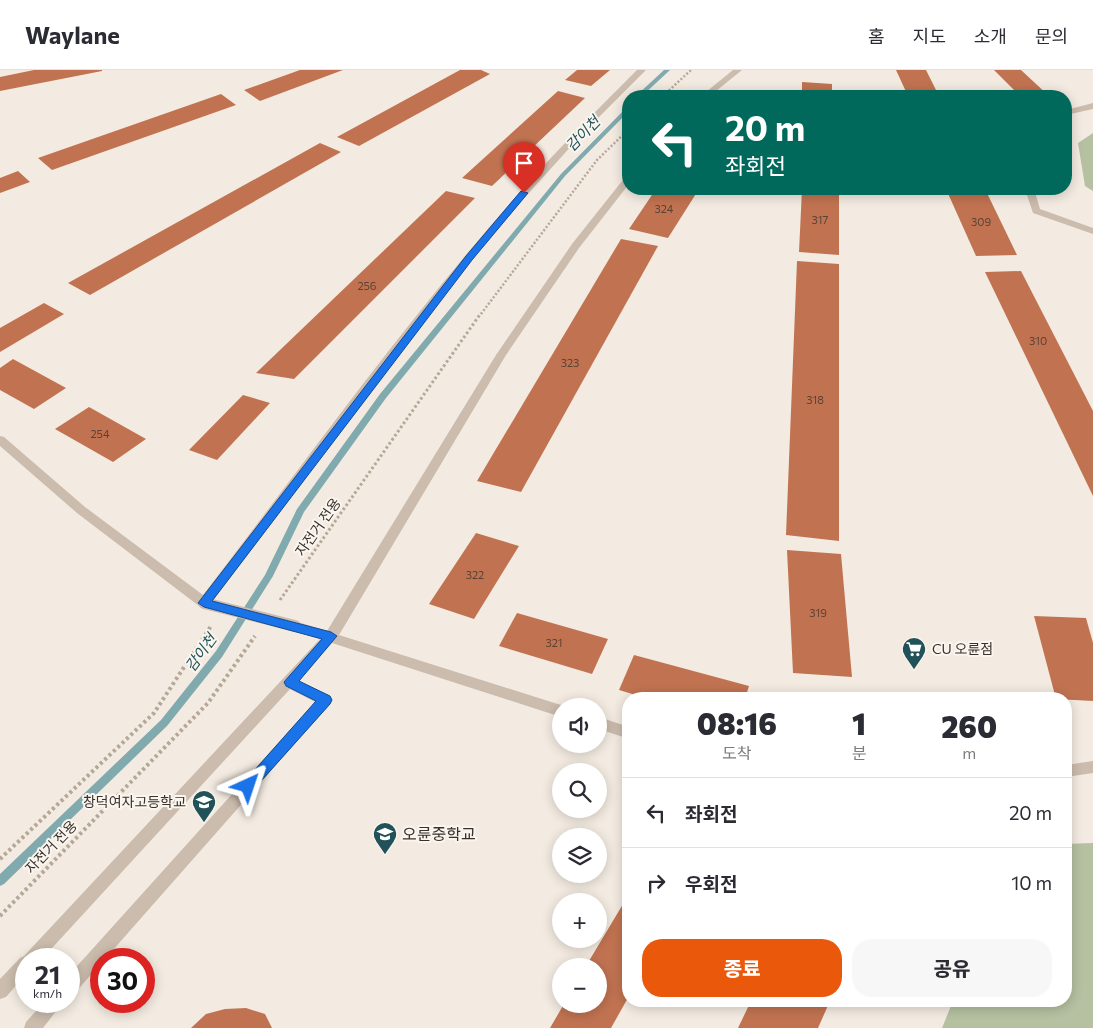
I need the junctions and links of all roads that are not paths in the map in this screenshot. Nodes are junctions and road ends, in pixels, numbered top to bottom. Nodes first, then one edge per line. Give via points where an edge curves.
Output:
1 (642, 70) edge
2 (738, 70) edge
3 (713, 90) edge
4 (1093, 106) edge
5 (1072, 111) edge
6 (622, 187) edge
7 (1032, 195) edge
8 (1093, 231) edge
9 (0, 440) edge
10 (204, 603) junction
11 (331, 636) junction
12 (290, 682) junction
13 (552, 708) edge
14 (607, 726) edge
15 (622, 731) edge
16 (1093, 767) edge
17 (1072, 770) edge
18 (40, 948) edge
19 (15, 975) edge
20 (80, 975) edge
21 (0, 991) edge
22 (45, 1013) edge
23 (32, 1028) edge

1 - 10 street via 592,117 469,258
2 - 3 street
4 - 5 street
6 - 11 street via 575,246 502,355
7 - 8 street via 1036,211
9 - 10 street via 81,510
10 - 11 street, bridge
11 - 12 street
11 - 13 street
12 - 18 street
12 - 20 street via 325,700
14 - 15 street
16 - 17 street
19 - 21 street
22 - 23 street

